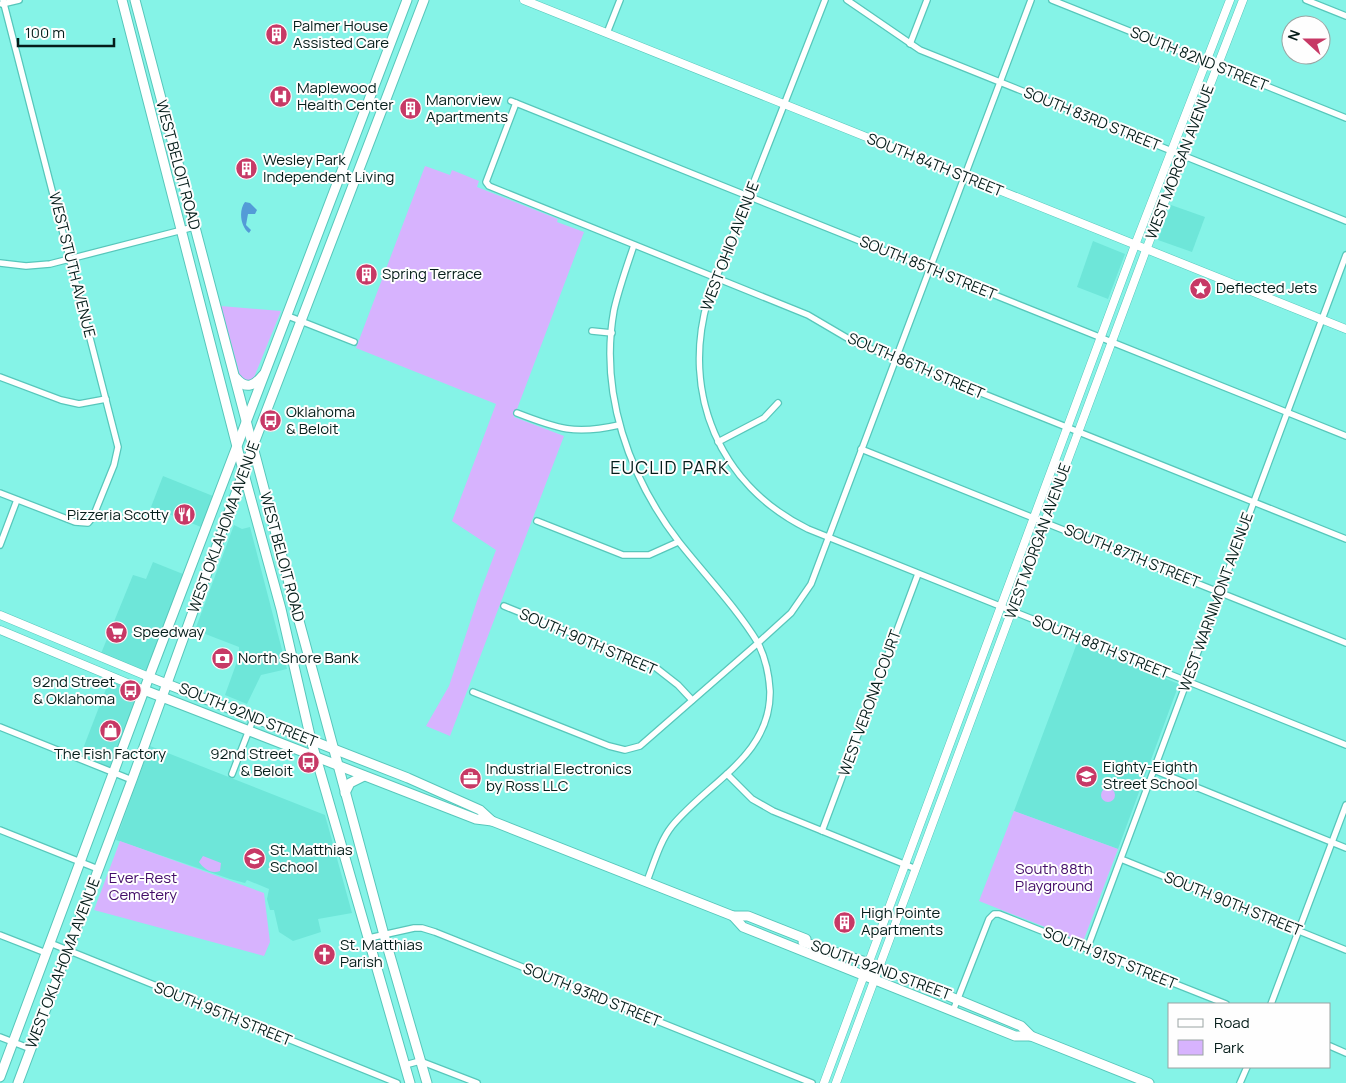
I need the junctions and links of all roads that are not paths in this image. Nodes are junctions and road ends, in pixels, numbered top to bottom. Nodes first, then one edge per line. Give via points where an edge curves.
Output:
1 (19, 0) edge
2 (122, 0) edge
3 (136, 0) edge
4 (407, 0) edge
5 (424, 0) edge
6 (524, 0) edge
7 (620, 0) edge
8 (825, 0) edge
9 (847, 0) edge
10 (927, 0) edge
11 (1031, 0) edge
12 (1052, 0) edge
13 (1230, 0) edge
14 (1243, 0) edge
15 (1306, 0) edge
16 (2, 3) edge
17 (1346, 16) edge
18 (607, 33) junction
19 (910, 44) junction
20 (1206, 62) junction
21 (1217, 67) junction
22 (999, 83) junction
23 (513, 102) joint
24 (784, 105) junction
25 (1346, 118) edge
26 (1172, 151) junction
27 (1182, 156) junction
28 (964, 176) junction
29 (749, 196) junction
30 (1346, 221) edge
31 (194, 227) junction
32 (181, 230) junction
33 (634, 245) junction
34 (1136, 245) junction
35 (1146, 250) junction
36 (1346, 255) edge
37 (71, 259) junction
38 (0, 263) edge
39 (929, 268) junction
40 (716, 277) junction
41 (288, 316) junction
42 (1322, 319) junction
43 (301, 321) junction
44 (1346, 329) edge
45 (592, 331) dead end
46 (612, 333) junction
47 (1101, 338) junction
48 (354, 342) dead end
49 (1112, 342) junction
50 (895, 359) junction
51 (268, 369) junction
52 (0, 377) edge
53 (235, 378) junction
54 (106, 399) junction
55 (778, 403) dead end
56 (1286, 412) junction
57 (517, 413) dead end
58 (247, 422) junction
59 (619, 425) junction
60 (1068, 428) junction
61 (1078, 432) junction
62 (1346, 436) edge
63 (718, 442) junction
64 (253, 446) junction
65 (237, 449) junction
66 (861, 449) junction
67 (244, 474) junction
68 (0, 493) edge
69 (17, 500) junction
70 (1253, 502) junction
71 (253, 508) junction
72 (1035, 518) junction
73 (227, 519) junction
74 (537, 520) dead end
75 (1045, 522) junction
76 (828, 538) junction
77 (1346, 540) edge
78 (678, 542) junction
79 (0, 545) edge
80 (918, 574) junction
81 (1219, 591) junction
82 (504, 606) dead end
83 (1003, 607) junction
84 (1012, 610) junction
85 (0, 616) edge
86 (0, 630) edge
87 (758, 643) junction
88 (1346, 643) edge
89 (149, 676) junction
90 (1186, 681) junction
91 (167, 682) junction
92 (144, 690) junction
93 (473, 692) dead end
94 (162, 697) junction
95 (692, 700) junction
96 (254, 717) junction
97 (0, 727) edge
98 (249, 731) junction
99 (955, 733) junction
100 (965, 736) junction
101 (311, 740) junction
102 (1346, 745) edge
103 (333, 748) junction
104 (317, 758) junction
105 (338, 766) junction
106 (1154, 770) junction
107 (113, 773) junction
108 (232, 774) dead end
109 (728, 774) junction
110 (364, 776) junction
111 (132, 780) junction
112 (345, 793) junction
113 (1346, 805) edge
114 (492, 821) junction
115 (0, 830) edge
116 (822, 831) junction
117 (1332, 842) junction
118 (1346, 848) edge
119 (1121, 858) junction
120 (80, 863) junction
121 (905, 865) junction
122 (98, 869) junction
123 (916, 869) junction
124 (647, 881) junction
125 (733, 916) junction
126 (883, 926) junction
127 (893, 930) junction
128 (1298, 930) junction
129 (0, 935) edge
130 (384, 935) junction
131 (369, 938) junction
132 (50, 943) junction
133 (1087, 948) junction
134 (68, 950) junction
135 (1346, 950) edge
136 (46, 953) junction
137 (869, 963) junction
138 (879, 967) junction
139 (864, 975) junction
140 (874, 979) junction
141 (958, 999) junction
142 (1224, 1003) edge
143 (1271, 1003) edge
144 (953, 1011) junction
145 (849, 1018) junction
146 (859, 1021) junction
147 (1030, 1036) junction
148 (0, 1037) edge
149 (13, 1042) junction
150 (1331, 1046) edge
151 (31, 1049) junction
152 (1346, 1053) edge
153 (420, 1061) junction
154 (3, 1062) edge
155 (405, 1065) junction
156 (1247, 1068) edge
157 (0, 1077) edge
158 (18, 1083) edge
159 (397, 1083) edge
160 (410, 1083) edge
161 (427, 1083) edge
162 (477, 1083) edge
163 (812, 1083) edge
164 (824, 1083) edge
165 (836, 1083) edge
166 (1149, 1083) edge
167 (1240, 1083) edge

1 - 16 street
2 - 32 main road, WEST BELOIT ROAD
3 - 31 main road, WEST BELOIT ROAD
4 - 41 main road, WEST OKLAHOMA AVENUE
5 - 43 main road, WEST OKLAHOMA AVENUE
6 - 18 street, SOUTH 84TH STREET
7 - 18 street
8 - 24 street, WEST OHIO AVENUE
9 - 19 street, SOUTH 83RD STREET
10 - 19 street
11 - 22 street
12 - 20 street, SOUTH 82ND STREET
13 - 20 street, WEST MORGAN AVENUE
14 - 21 street, WEST MORGAN AVENUE
15 - 17 street
16 - 37 street, WEST STUTH AVENUE
18 - 24 street, SOUTH 84TH STREET
19 - 22 street, SOUTH 83RD STREET
20 - 21 street, SOUTH 82ND STREET
20 - 26 street, WEST MORGAN AVENUE
21 - 25 street, SOUTH 82ND STREET
21 - 27 street, WEST MORGAN AVENUE
22 - 26 street, SOUTH 83RD STREET
22 - 28 street
23 - 29 street, SOUTH 85TH STREET
23 - 33 street, SOUTH 86TH STREET via 486,182 489,186
24 - 28 street, SOUTH 84TH STREET
24 - 29 street, WEST OHIO AVENUE
26 - 27 street, SOUTH 83RD STREET
26 - 34 street, WEST MORGAN AVENUE
27 - 30 street, SOUTH 83RD STREET
27 - 35 street, WEST MORGAN AVENUE
28 - 34 street, SOUTH 84TH STREET
28 - 39 street
29 - 39 street, SOUTH 85TH STREET
29 - 40 street, WEST OHIO AVENUE
31 - 32 street
31 - 53 main road, WEST BELOIT ROAD
32 - 37 street
32 - 65 main road, WEST BELOIT ROAD
33 - 40 street, SOUTH 86TH STREET
33 - 46 street via 620,289
34 - 35 street, SOUTH 84TH STREET
34 - 47 street, WEST MORGAN AVENUE
35 - 42 street, SOUTH 84TH STREET
35 - 49 street, WEST MORGAN AVENUE
36 - 42 street, WEST WARNIMONT AVENUE
37 - 38 street via 26,266
37 - 54 street, WEST STUTH AVENUE
39 - 47 street, SOUTH 85TH STREET
39 - 50 street
40 - 50 street, SOUTH 86TH STREET via 808,315 854,342
40 - 63 street, WEST OHIO AVENUE via 703,317 699,353 702,393
41 - 43 street
41 - 51 main road, WEST OKLAHOMA AVENUE
42 - 44 street, SOUTH 84TH STREET
42 - 56 street, WEST WARNIMONT AVENUE
43 - 48 street
43 - 64 main road, WEST OKLAHOMA AVENUE
45 - 46 street
46 - 59 street via 612,379
47 - 49 street, SOUTH 85TH STREET
47 - 60 street, WEST MORGAN AVENUE
49 - 56 street, SOUTH 85TH STREET
49 - 61 street, WEST MORGAN AVENUE
50 - 60 street, SOUTH 86TH STREET
50 - 66 street
51 - 53 main road via 252,385 243,385
51 - 58 main road, WEST OKLAHOMA AVENUE
52 - 54 street via 79,404
53 - 58 main road, WEST BELOIT ROAD
54 - 69 street, WEST STUTH AVENUE via 118,447 107,482 88,523 75,522
55 - 63 street via 764,418
56 - 62 street, SOUTH 85TH STREET
56 - 70 street, WEST WARNIMONT AVENUE
57 - 59 street via 566,430 594,430
58 - 64 main road, WEST BELOIT ROAD
58 - 65 main road, WEST OKLAHOMA AVENUE
59 - 78 street via 639,479
60 - 61 street, SOUTH 86TH STREET
60 - 72 street, WEST MORGAN AVENUE
61 - 70 street, SOUTH 86TH STREET
61 - 75 street, WEST MORGAN AVENUE
63 - 76 street, WEST OHIO AVENUE via 744,481 772,508
64 - 67 main road, WEST OKLAHOMA AVENUE
64 - 103 main road, WEST BELOIT ROAD
65 - 67 main road, WEST BELOIT ROAD
65 - 89 main road, WEST OKLAHOMA AVENUE
66 - 72 street, SOUTH 87TH STREET
66 - 76 street
67 - 71 main road, WEST BELOIT ROAD
67 - 73 main road, WEST OKLAHOMA AVENUE
68 - 69 street
69 - 79 street
70 - 77 street, SOUTH 86TH STREET
70 - 81 street, WEST WARNIMONT AVENUE
71 - 73 main road via 248,504 238,504
71 - 101 main road, WEST BELOIT ROAD via 281,609
72 - 75 street, SOUTH 87TH STREET
72 - 83 street, WEST MORGAN AVENUE
73 - 91 main road, WEST OKLAHOMA AVENUE
74 - 78 street via 623,555 649,555
75 - 81 street, SOUTH 87TH STREET
75 - 84 street, WEST MORGAN AVENUE
76 - 80 street, SOUTH 88TH STREET
76 - 87 street via 802,599 792,613
78 - 87 street
80 - 83 street, SOUTH 88TH STREET
80 - 116 street, WEST VERONA COURT
81 - 88 street, SOUTH 87TH STREET
81 - 90 street, WEST WARNIMONT AVENUE
82 - 95 street, SOUTH 90TH STREET via 655,667
83 - 84 street, SOUTH 88TH STREET
83 - 99 street, WEST MORGAN AVENUE
84 - 90 street, SOUTH 88TH STREET
84 - 100 street, WEST MORGAN AVENUE
85 - 89 street, SOUTH 92ND STREET
86 - 92 street, SOUTH 92ND STREET
87 - 95 street
87 - 109 street via 766,662 769,682 768,716 749,752
89 - 91 main road, SOUTH 92ND STREET
89 - 92 main road, WEST OKLAHOMA AVENUE
90 - 102 street, SOUTH 88TH STREET
90 - 106 street, WEST WARNIMONT AVENUE
91 - 94 main road, WEST OKLAHOMA AVENUE
91 - 96 main road, SOUTH 92ND STREET
92 - 94 main road, SOUTH 92ND STREET
92 - 107 main road, WEST OKLAHOMA AVENUE
93 - 95 street via 624,750 640,746
94 - 98 main road, SOUTH 92ND STREET
94 - 111 main road, WEST OKLAHOMA AVENUE
96 - 98 street
96 - 101 main road, SOUTH 92ND STREET
97 - 107 street
98 - 104 main road, SOUTH 92ND STREET
98 - 108 street
99 - 100 street
99 - 121 street, WEST MORGAN AVENUE
100 - 123 street, WEST MORGAN AVENUE
101 - 103 main road, SOUTH 92ND STREET
101 - 104 main road, WEST BELOIT ROAD
103 - 105 main road, WEST BELOIT ROAD
103 - 114 main road, SOUTH 92ND STREET via 480,810
104 - 105 main road, SOUTH 92ND STREET
104 - 131 main road, WEST BELOIT ROAD
105 - 110 main road, SOUTH 92ND STREET
105 - 112 main road, WEST BELOIT ROAD
106 - 117 street
106 - 119 street, WEST WARNIMONT AVENUE
107 - 111 street
107 - 120 main road, WEST OKLAHOMA AVENUE
109 - 116 street via 752,799
109 - 124 street via 686,810 671,828
110 - 112 main road via 350,783
110 - 114 main road, SOUTH 92ND STREET via 476,819
111 - 122 main road, WEST OKLAHOMA AVENUE
112 - 130 main road, WEST BELOIT ROAD
113 - 117 street
114 - 124 main road, SOUTH 92ND STREET
115 - 120 street
116 - 121 street
117 - 118 street
117 - 128 street
119 - 128 street, SOUTH 90TH STREET
119 - 133 street, WEST WARNIMONT AVENUE
120 - 122 street
120 - 132 main road, WEST OKLAHOMA AVENUE
121 - 123 street
121 - 126 street, WEST MORGAN AVENUE
122 - 134 main road, WEST OKLAHOMA AVENUE
123 - 127 street, WEST MORGAN AVENUE
124 - 125 main road, SOUTH 92ND STREET
125 - 137 main road, SOUTH 92ND STREET via 748,916 806,939 803,942
125 - 139 main road, SOUTH 92ND STREET via 743,926
126 - 127 street
126 - 137 street, WEST MORGAN AVENUE
127 - 138 street, WEST MORGAN AVENUE
128 - 135 street, SOUTH 90TH STREET
128 - 143 street
129 - 136 street
130 - 131 street, SOUTH 93RD STREET
130 - 153 main road, WEST BELOIT ROAD
130 - 163 street, SOUTH 93RD STREET via 422,928 435,932
131 - 155 main road, WEST BELOIT ROAD
132 - 134 street, SOUTH 95TH STREET
132 - 136 main road, WEST OKLAHOMA AVENUE
133 - 141 street, SOUTH 91ST STREET via 994,914 989,919
133 - 142 street, SOUTH 91ST STREET
134 - 151 main road, WEST OKLAHOMA AVENUE
134 - 159 street, SOUTH 95TH STREET
136 - 149 main road, WEST OKLAHOMA AVENUE
137 - 138 main road, SOUTH 92ND STREET
137 - 139 street, WEST MORGAN AVENUE
138 - 140 street, WEST MORGAN AVENUE
138 - 141 main road, SOUTH 92ND STREET
139 - 140 main road, SOUTH 92ND STREET
139 - 145 street, WEST MORGAN AVENUE
140 - 144 main road, SOUTH 92ND STREET
140 - 146 street, WEST MORGAN AVENUE
141 - 144 street
141 - 147 main road, SOUTH 92ND STREET via 1021,1026
144 - 147 main road, SOUTH 92ND STREET via 1015,1036
145 - 146 street
145 - 164 street, WEST MORGAN AVENUE
146 - 165 street, WEST MORGAN AVENUE
147 - 166 main road, SOUTH 92ND STREET
148 - 149 street
149 - 151 street
149 - 154 main road, WEST OKLAHOMA AVENUE
150 - 152 street
151 - 158 main road, WEST OKLAHOMA AVENUE
153 - 155 street
153 - 161 main road, WEST BELOIT ROAD
153 - 162 street
154 - 157 main road, WEST OKLAHOMA AVENUE
155 - 160 main road, WEST BELOIT ROAD
156 - 167 street

